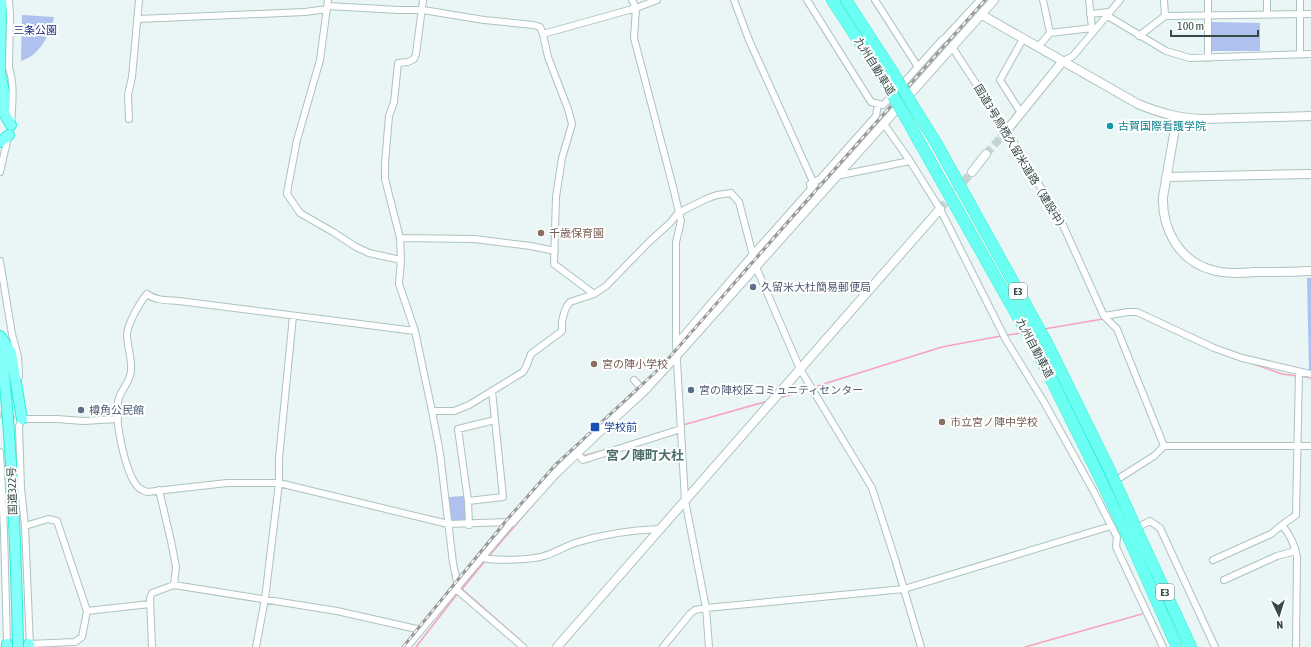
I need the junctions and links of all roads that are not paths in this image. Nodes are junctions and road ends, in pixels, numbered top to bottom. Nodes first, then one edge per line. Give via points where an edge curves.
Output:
1 (1, 0) edge
2 (9, 0) edge
3 (139, 0) edge
4 (424, 0) edge
5 (632, 0) edge
6 (657, 0) edge
7 (734, 0) edge
8 (807, 0) edge
9 (832, 0) edge
10 (846, 0) edge
11 (875, 0) edge
12 (980, 0) edge
13 (994, 0) edge
14 (1043, 0) edge
15 (1089, 0) edge
16 (1120, 0) edge
17 (1164, 0) edge
18 (1208, 0) edge
19 (1267, 0) edge
20 (1300, 0) edge
21 (328, 5) edge
22 (636, 8) junction
23 (423, 10) junction
24 (1108, 13) junction
25 (1090, 14) junction
26 (1300, 14) junction
27 (1311, 14) edge
28 (982, 15) junction
29 (1267, 15) junction
30 (1164, 16) junction
31 (1208, 16) junction
32 (138, 19) junction
33 (1093, 30) junction
34 (1050, 33) junction
35 (543, 34) junction
36 (1140, 36) junction
37 (1023, 39) junction
38 (952, 46) junction
39 (1038, 47) junction
40 (1300, 54) junction
41 (1311, 54) edge
42 (1208, 58) junction
43 (1063, 61) junction
44 (918, 67) junction
45 (0, 73) edge
46 (878, 104) junction
47 (1021, 113) junction
48 (1311, 116) edge
49 (1177, 117) junction
50 (128, 119) dead end
51 (884, 124) junction
52 (10, 130) junction
53 (1005, 133) junction
54 (0, 142) edge
55 (986, 154) tunnel mouth
56 (910, 161) junction
57 (0, 172) edge
58 (972, 172) tunnel mouth
59 (1311, 174) edge
60 (836, 176) junction
61 (1166, 177) junction
62 (813, 182) junction
63 (819, 195) junction
64 (940, 209) junction
65 (678, 213) junction
66 (400, 238) junction
67 (555, 251) junction
68 (753, 254) junction
69 (401, 260) junction
70 (0, 261) edge
71 (756, 267) junction
72 (1311, 271) edge
73 (594, 294) junction
74 (293, 316) junction
75 (1104, 316) junction
76 (415, 331) junction
77 (0, 336) edge
78 (676, 344) junction
79 (677, 355) junction
80 (800, 369) junction
81 (1299, 372) junction
82 (1311, 374) edge
83 (634, 380) dead end
84 (492, 391) junction
85 (644, 391) junction
86 (432, 411) junction
87 (22, 419) junction
88 (118, 419) junction
89 (495, 420) junction
90 (681, 429) junction
91 (1298, 445) junction
92 (1164, 446) junction
93 (1311, 446) edge
94 (0, 452) edge
95 (577, 453) junction
96 (279, 483) junction
97 (159, 490) junction
98 (1094, 492) junction
99 (685, 500) junction
100 (468, 501) junction
101 (512, 522) junction
102 (448, 524) junction
103 (469, 525) junction
104 (1282, 525) junction
105 (25, 526) junction
106 (1111, 526) junction
107 (659, 529) junction
108 (1117, 537) junction
109 (1135, 539) junction
110 (1295, 548) junction
111 (483, 558) junction
112 (1214, 560) dead end
113 (1224, 580) dead end
114 (174, 585) junction
115 (457, 588) junction
116 (904, 589) junction
117 (265, 599) junction
118 (150, 604) junction
119 (706, 608) junction
120 (87, 611) junction
121 (421, 630) junction
122 (17, 645) edge
123 (152, 647) edge
124 (256, 647) edge
125 (407, 647) edge
126 (522, 647) edge
127 (557, 647) edge
128 (663, 647) edge
129 (709, 647) edge
130 (921, 647) edge
131 (1163, 647) edge
132 (1177, 647) edge
133 (1191, 647) edge
134 (1215, 647) edge
135 (1296, 647) edge

1 - 45 highway
2 - 52 street via 12,103
3 - 32 street
4 - 23 street
5 - 22 street
6 - 22 street
7 - 62 street via 749,40
8 - 46 street via 871,102
9 - 109 highway, 九州自動車道 / E3, bridge via 908,120 1037,351 1099,476
10 - 109 highway, 九州自動車道 / E3, bridge via 935,142 1047,343 1110,471
11 - 44 street
12 - 44 street
13 - 28 street
14 - 34 street
15 - 25 street
16 - 24 street
17 - 30 street
18 - 31 street
19 - 29 street
20 - 26 street
21 - 23 street
21 - 32 street via 305,12
21 - 69 street via 320,60 297,140 287,194 300,213 356,247 369,253
22 - 35 street
22 - 65 street via 634,38
23 - 35 street via 484,20 534,24 540,27
23 - 66 street via 414,59 398,63 394,102 389,116 385,179
24 - 25 street
24 - 33 street
24 - 36 street
25 - 33 street
26 - 27 street
26 - 29 street
26 - 40 street
28 - 37 street
28 - 38 street
29 - 31 street
30 - 31 street
30 - 36 street
31 - 42 street
32 - 50 street via 128,95
33 - 34 street
33 - 43 street via 1073,56
34 - 39 street
35 - 67 street via 548,57 572,124 562,158 556,197
36 - 42 street via 1166,51 1190,58
37 - 39 street
37 - 47 street via 1000,80
38 - 51 street
38 - 53 street, 国道3号鳥栖久留米道路（建設中）
39 - 43 street
40 - 41 street
40 - 42 street
43 - 47 street
43 - 49 street via 1138,104
44 - 46 street via 883,105
45 - 52 highway via 5,96 4,113
46 - 62 street via 876,116 820,179
47 - 53 street
48 - 49 street via 1202,119
49 - 61 street
51 - 56 street
51 - 60 street
52 - 54 highway
52 - 57 street
53 - 75 street, 国道3号鳥栖久留米道路（建設中） via 1062,223
55 - 58 street
56 - 60 street
56 - 64 street
59 - 61 street
60 - 63 street
61 - 72 street via 1162,208 1168,230 1174,242 1197,264 1212,270 1232,273
62 - 63 street
62 - 68 street via 810,184 811,188
63 - 71 street
64 - 80 street
64 - 98 street via 1006,340
65 - 68 street via 706,199 731,193 739,202
65 - 73 street via 606,286
65 - 78 street via 681,221 676,242
66 - 67 street via 474,239
66 - 69 street
67 - 73 street via 554,264
68 - 71 street
68 - 78 street
69 - 76 street via 399,284
70 - 87 street via 18,356
71 - 79 street
71 - 80 street
73 - 84 street via 570,302 564,313 562,331 531,354 523,372
74 - 76 street
74 - 88 street via 152,298 147,294 128,329 131,370 130,378 119,398
74 - 96 street
75 - 81 street via 1137,312 1214,348 1242,358
75 - 92 street, 国道3号鳥栖久留米道路（建設中） via 1117,329
76 - 86 street
77 - 87 highway via 11,353
77 - 122 highway, 国道322号 via 11,466
78 - 79 street
79 - 85 street
79 - 90 street
80 - 99 street
80 - 116 street via 872,488
81 - 82 street
81 - 91 street
83 - 85 street
84 - 86 street via 469,405 454,410
84 - 89 street
85 - 95 street
86 - 102 street via 440,453
87 - 88 street
87 - 105 street via 19,426
88 - 97 street via 125,459 135,482 140,490
89 - 100 street via 458,429
89 - 100 street via 503,497
90 - 95 street via 583,460
90 - 99 street
91 - 92 street
91 - 93 street
91 - 104 street via 1296,515
92 - 98 street via 1142,465
94 - 122 street via 4,530
95 - 101 street
96 - 97 street via 227,483
96 - 102 street
96 - 117 street
97 - 114 street via 176,567
98 - 106 street
99 - 107 street
99 - 119 street
100 - 103 street
101 - 103 street
101 - 111 street
102 - 103 street
102 - 115 street
104 - 110 street
104 - 112 street via 1271,534
105 - 120 street via 48,519 57,521
105 - 122 street
106 - 108 street
106 - 116 street
107 - 111 street via 586,540 539,558
107 - 127 street
108 - 131 street via 1116,547
108 - 134 street via 1150,521 1160,528
109 - 132 highway, 九州自動車道 / E3
109 - 133 highway, 九州自動車道 / E3
110 - 113 street via 1292,552 1277,556
110 - 135 street
111 - 115 street
114 - 117 street
114 - 118 street via 152,593
115 - 121 street
115 - 126 street
116 - 119 street
116 - 130 street
117 - 121 street
117 - 124 street
118 - 120 street
118 - 123 street
119 - 128 street via 690,614
119 - 129 street
120 - 122 street via 82,637 75,642
121 - 125 street

